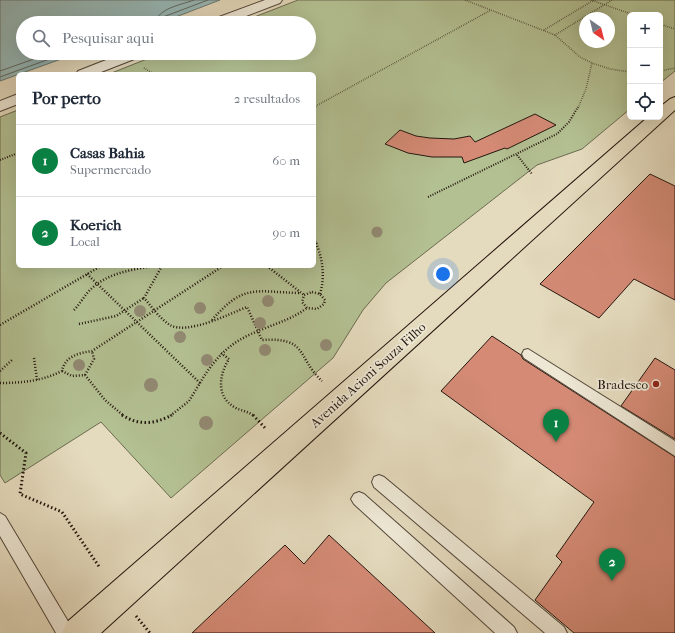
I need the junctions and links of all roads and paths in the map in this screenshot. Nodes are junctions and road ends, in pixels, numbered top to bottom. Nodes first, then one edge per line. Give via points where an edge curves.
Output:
1 (276, 0) edge
2 (465, 0) edge
3 (593, 0) edge
4 (612, 0) edge
5 (605, 5) junction
6 (491, 10) junction
7 (627, 13) edge
8 (234, 16) edge
9 (663, 25) edge
10 (675, 29) edge
11 (543, 30) junction
12 (555, 35) junction
13 (119, 60) edge
14 (592, 63) junction
15 (675, 68) edge
16 (663, 70) edge
17 (88, 72) edge
18 (627, 72) edge
19 (16, 100) edge
20 (675, 102) edge
21 (0, 106) edge
22 (316, 106) edge
23 (663, 112) edge
24 (655, 120) edge
25 (16, 154) edge
26 (517, 155) junction
27 (0, 160) edge
28 (532, 174) dead end
29 (428, 197) dead end
30 (316, 242) edge
31 (144, 268) edge
32 (161, 268) edge
33 (220, 268) edge
34 (269, 268) edge
35 (96, 269) edge
36 (87, 274) junction
37 (97, 284) junction
38 (300, 293) junction
39 (320, 294) junction
40 (304, 295) junction
41 (144, 298) junction
42 (307, 308) junction
43 (156, 309) junction
44 (74, 310) dead end
45 (125, 311) junction
46 (212, 320) junction
47 (136, 322) junction
48 (79, 324) dead end
49 (0, 325) edge
50 (258, 331) junction
51 (92, 351) junction
52 (221, 353) junction
53 (528, 354) dead end
54 (34, 358) dead end
55 (12, 360) dead end
56 (0, 371) edge
57 (62, 371) junction
58 (85, 375) junction
59 (37, 380) junction
60 (322, 381) dead end
61 (0, 383) edge
62 (200, 383) junction
63 (266, 429) dead end
64 (0, 434) edge
65 (675, 449) edge
66 (379, 482) dead end
67 (359, 499) dead end
68 (0, 521) edge
69 (100, 568) dead end
70 (66, 633) edge
71 (78, 633) edge
72 (508, 633) edge
73 (558, 633) edge

1 - 8 street
2 - 6 path
3 - 5 path
3 - 11 path
4 - 5 path
5 - 7 path
5 - 12 path
6 - 11 path
6 - 22 path
9 - 10 path
11 - 12 path
12 - 14 path via 580,57
13 - 17 street
14 - 18 path
14 - 26 path via 580,103 562,130
15 - 16 path
19 - 21 street
20 - 23 main road, Avenida Acioni Souza Filho
24 - 71 main road, Avenida Acioni Souza Filho
25 - 27 path
26 - 28 path
26 - 29 path
30 - 39 path via 320,248 322,264 323,287
31 - 37 path via 125,271
32 - 41 path
33 - 43 path
34 - 38 path
35 - 36 path
36 - 37 path
36 - 49 path
37 - 44 path
37 - 45 path
38 - 40 path
38 - 46 path via 259,290 244,292
39 - 40 path via 312,292
39 - 42 path via 323,296 324,304 317,309
40 - 42 path via 302,302
41 - 43 path
41 - 45 path
42 - 50 path via 297,316
43 - 46 path via 173,326 190,326
43 - 47 path
45 - 47 path
45 - 48 path via 103,320
46 - 50 path via 247,308
47 - 51 path
47 - 62 path
50 - 52 path via 237,340
50 - 60 path via 262,340 280,340 297,344 314,373
51 - 57 path via 67,360 62,366
51 - 58 path via 94,360
52 - 62 path
52 - 63 path via 229,359 222,372 220,388 226,400 254,416
53 - 65 lane
54 - 59 path
55 - 56 path
57 - 58 path via 72,376
57 - 59 path
58 - 62 path via 116,410 131,420 147,423 162,420 178,412 188,404
59 - 61 path
64 - 69 path via 26,453 20,494 62,512
66 - 73 lane
67 - 72 lane
68 - 70 lane

